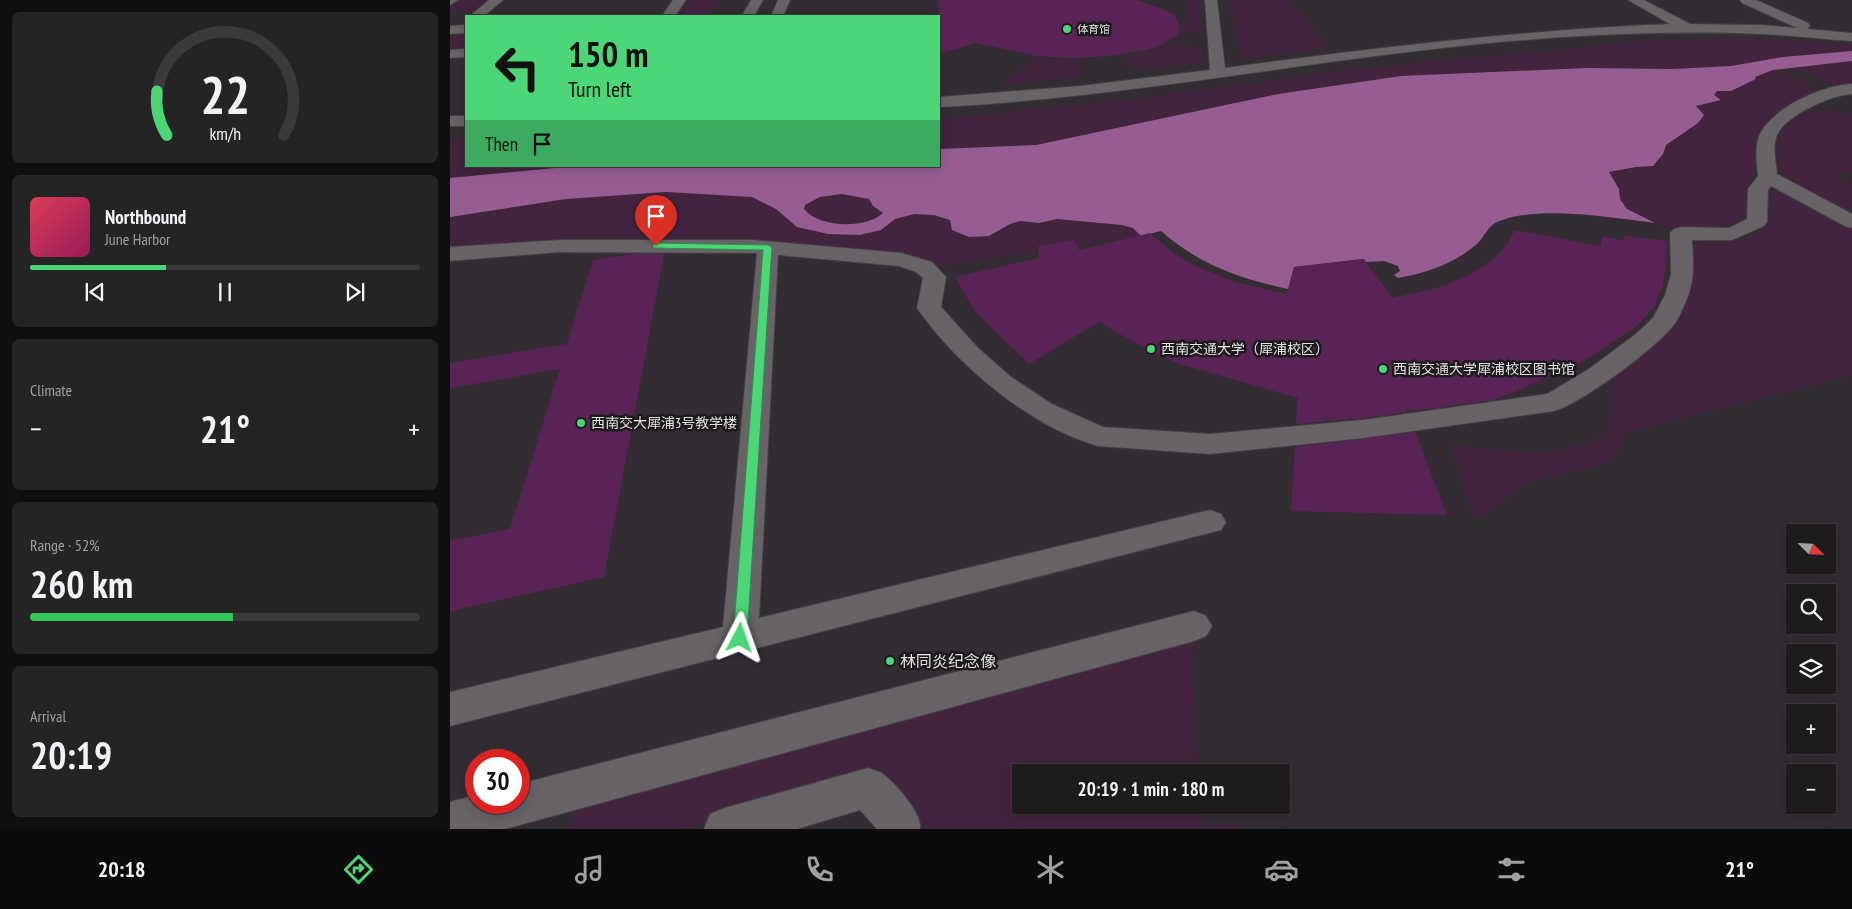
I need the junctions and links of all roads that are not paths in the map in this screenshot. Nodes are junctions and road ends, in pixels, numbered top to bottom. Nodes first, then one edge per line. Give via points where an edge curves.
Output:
1 (497, 0) edge
2 (680, 0) edge
3 (757, 0) edge
4 (784, 0) edge
5 (1211, 0) edge
6 (1634, 0) edge
7 (1746, 0) edge
8 (477, 15) edge
9 (669, 15) edge
10 (749, 15) edge
11 (777, 15) edge
12 (1684, 26) junction
13 (1820, 33) junction
14 (1852, 37) edge
15 (465, 53) edge
16 (450, 54) edge
17 (1218, 73) junction
18 (1852, 89) edge
19 (940, 102) edge
20 (450, 121) edge
21 (465, 121) edge
22 (1768, 177) junction
23 (1852, 222) edge
24 (768, 247) junction
25 (450, 254) edge
26 (1210, 522) dead end
27 (1194, 626) dead end
28 (740, 638) junction
29 (450, 709) edge
30 (450, 823) edge
31 (725, 829) edge
32 (899, 829) edge

1 - 8 street
2 - 9 street
3 - 10 street
4 - 11 street
5 - 17 street
6 - 12 street
7 - 13 street
12 - 13 street
12 - 17 street via 1594,30 1478,41
13 - 14 street
15 - 16 street
17 - 19 street
18 - 22 street via 1833,91 1781,120 1768,135
20 - 21 street
22 - 23 street
22 - 24 street via 1758,189 1758,222 1732,234 1681,233 1682,274 1677,295 1663,322 1598,375 1554,402 1363,429 1210,444 1098,436 1042,410 1002,383 969,353 929,308 935,277 924,267 901,260
24 - 25 street via 560,246
24 - 28 street
26 - 28 street
27 - 30 street
28 - 29 street
31 - 32 street via 868,788 900,824

